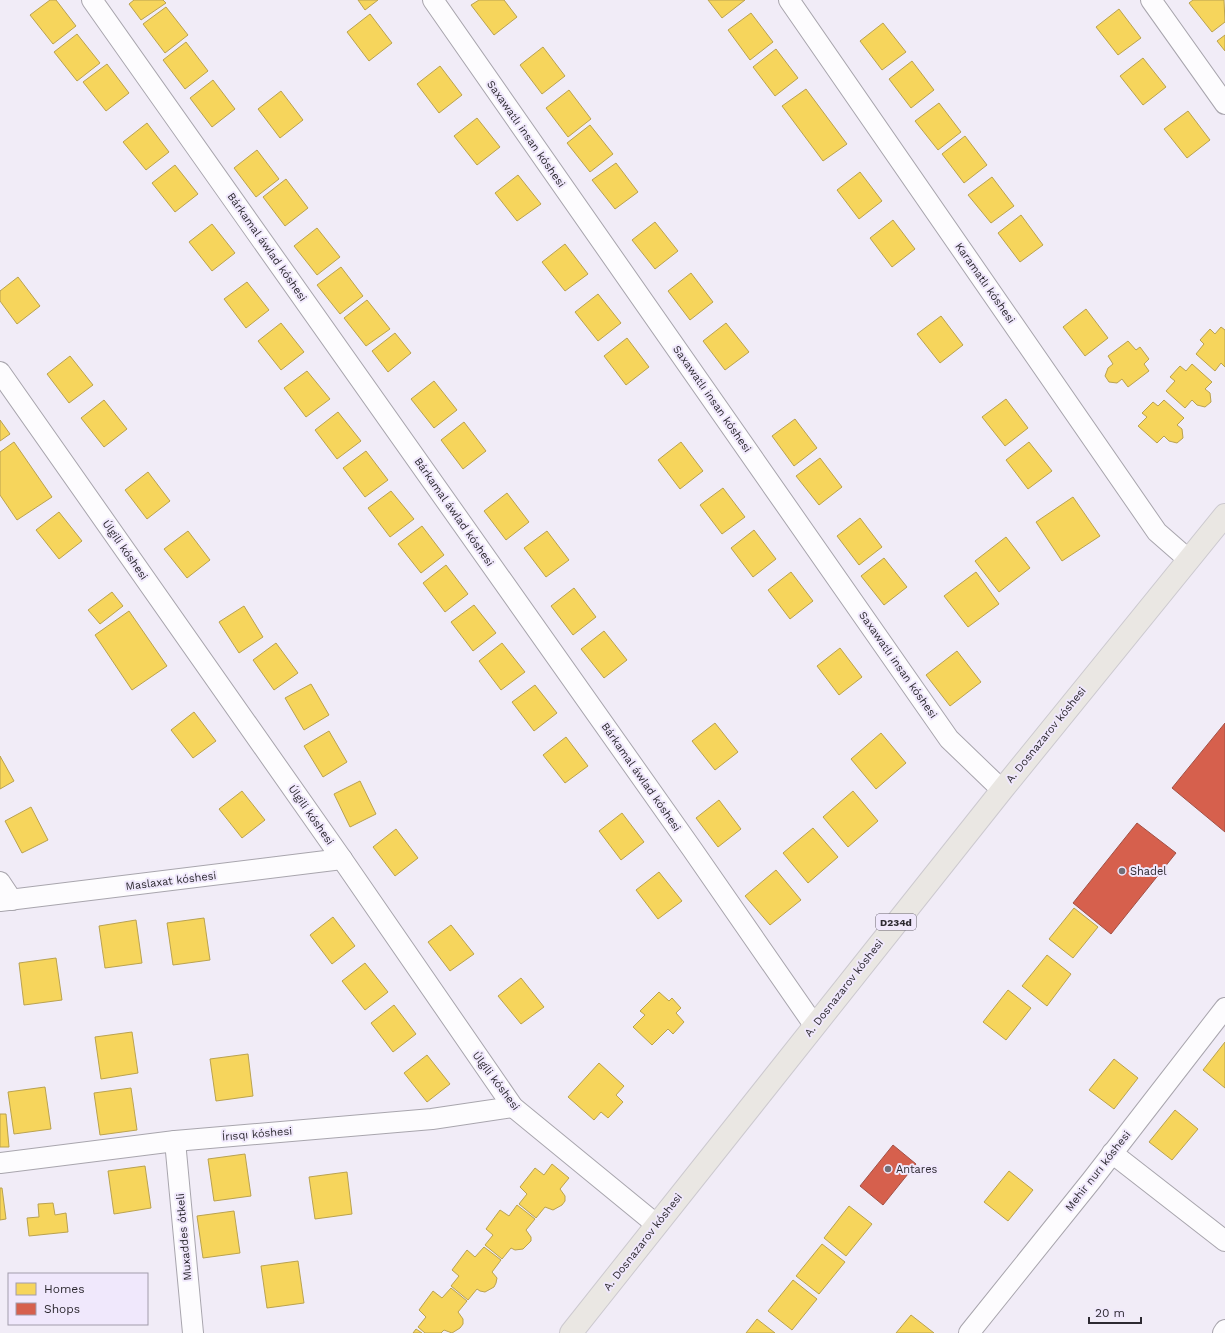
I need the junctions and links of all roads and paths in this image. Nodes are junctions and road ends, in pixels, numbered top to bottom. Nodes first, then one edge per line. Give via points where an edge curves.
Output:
1 (92, 0) edge
2 (433, 0) edge
3 (789, 0) edge
4 (1152, 0) edge
5 (1225, 104) edge
6 (0, 372) edge
7 (1225, 515) edge
8 (1189, 560) junction
9 (1002, 790) junction
10 (342, 859) junction
11 (0, 882) edge
12 (6, 901) edge
13 (1225, 1008) edge
14 (814, 1025) junction
15 (513, 1107) junction
16 (175, 1140) junction
17 (1112, 1153) junction
18 (0, 1162) edge
19 (657, 1225) junction
20 (1225, 1241) edge
21 (1225, 1330) edge
22 (193, 1333) edge
23 (571, 1333) edge
24 (969, 1333) edge
25 (1223, 1333) edge

1 - 14 street, Bárkamal áwlad kóshesi
2 - 9 street, Saxawatlı insan kóshesi via 949,739
3 - 8 street, Karamatlı kóshesi via 1158,532
4 - 5 street
6 - 10 street, Úlgili kóshesi
7 - 8 main road, A. Dosnazarov kóshesi / D234d
8 - 9 main road, A. Dosnazarov kóshesi / D234d
9 - 14 main road, A. Dosnazarov kóshesi / D234d
10 - 12 street, Maslaxat kóshesi
10 - 15 street, Úlgili kóshesi
11 - 12 street
13 - 17 street, Mehir nurı kóshesi
14 - 19 main road, A. Dosnazarov kóshesi / D234d
15 - 16 street, Írısqı kóshesi via 432,1119
15 - 19 street, Úlgili kóshesi
16 - 18 street, Írısqı kóshesi
16 - 22 street, Muxaddes ótkeli
17 - 20 street
17 - 24 street, Mehir nurı kóshesi
19 - 23 main road, A. Dosnazarov kóshesi / D234d
21 - 25 street

